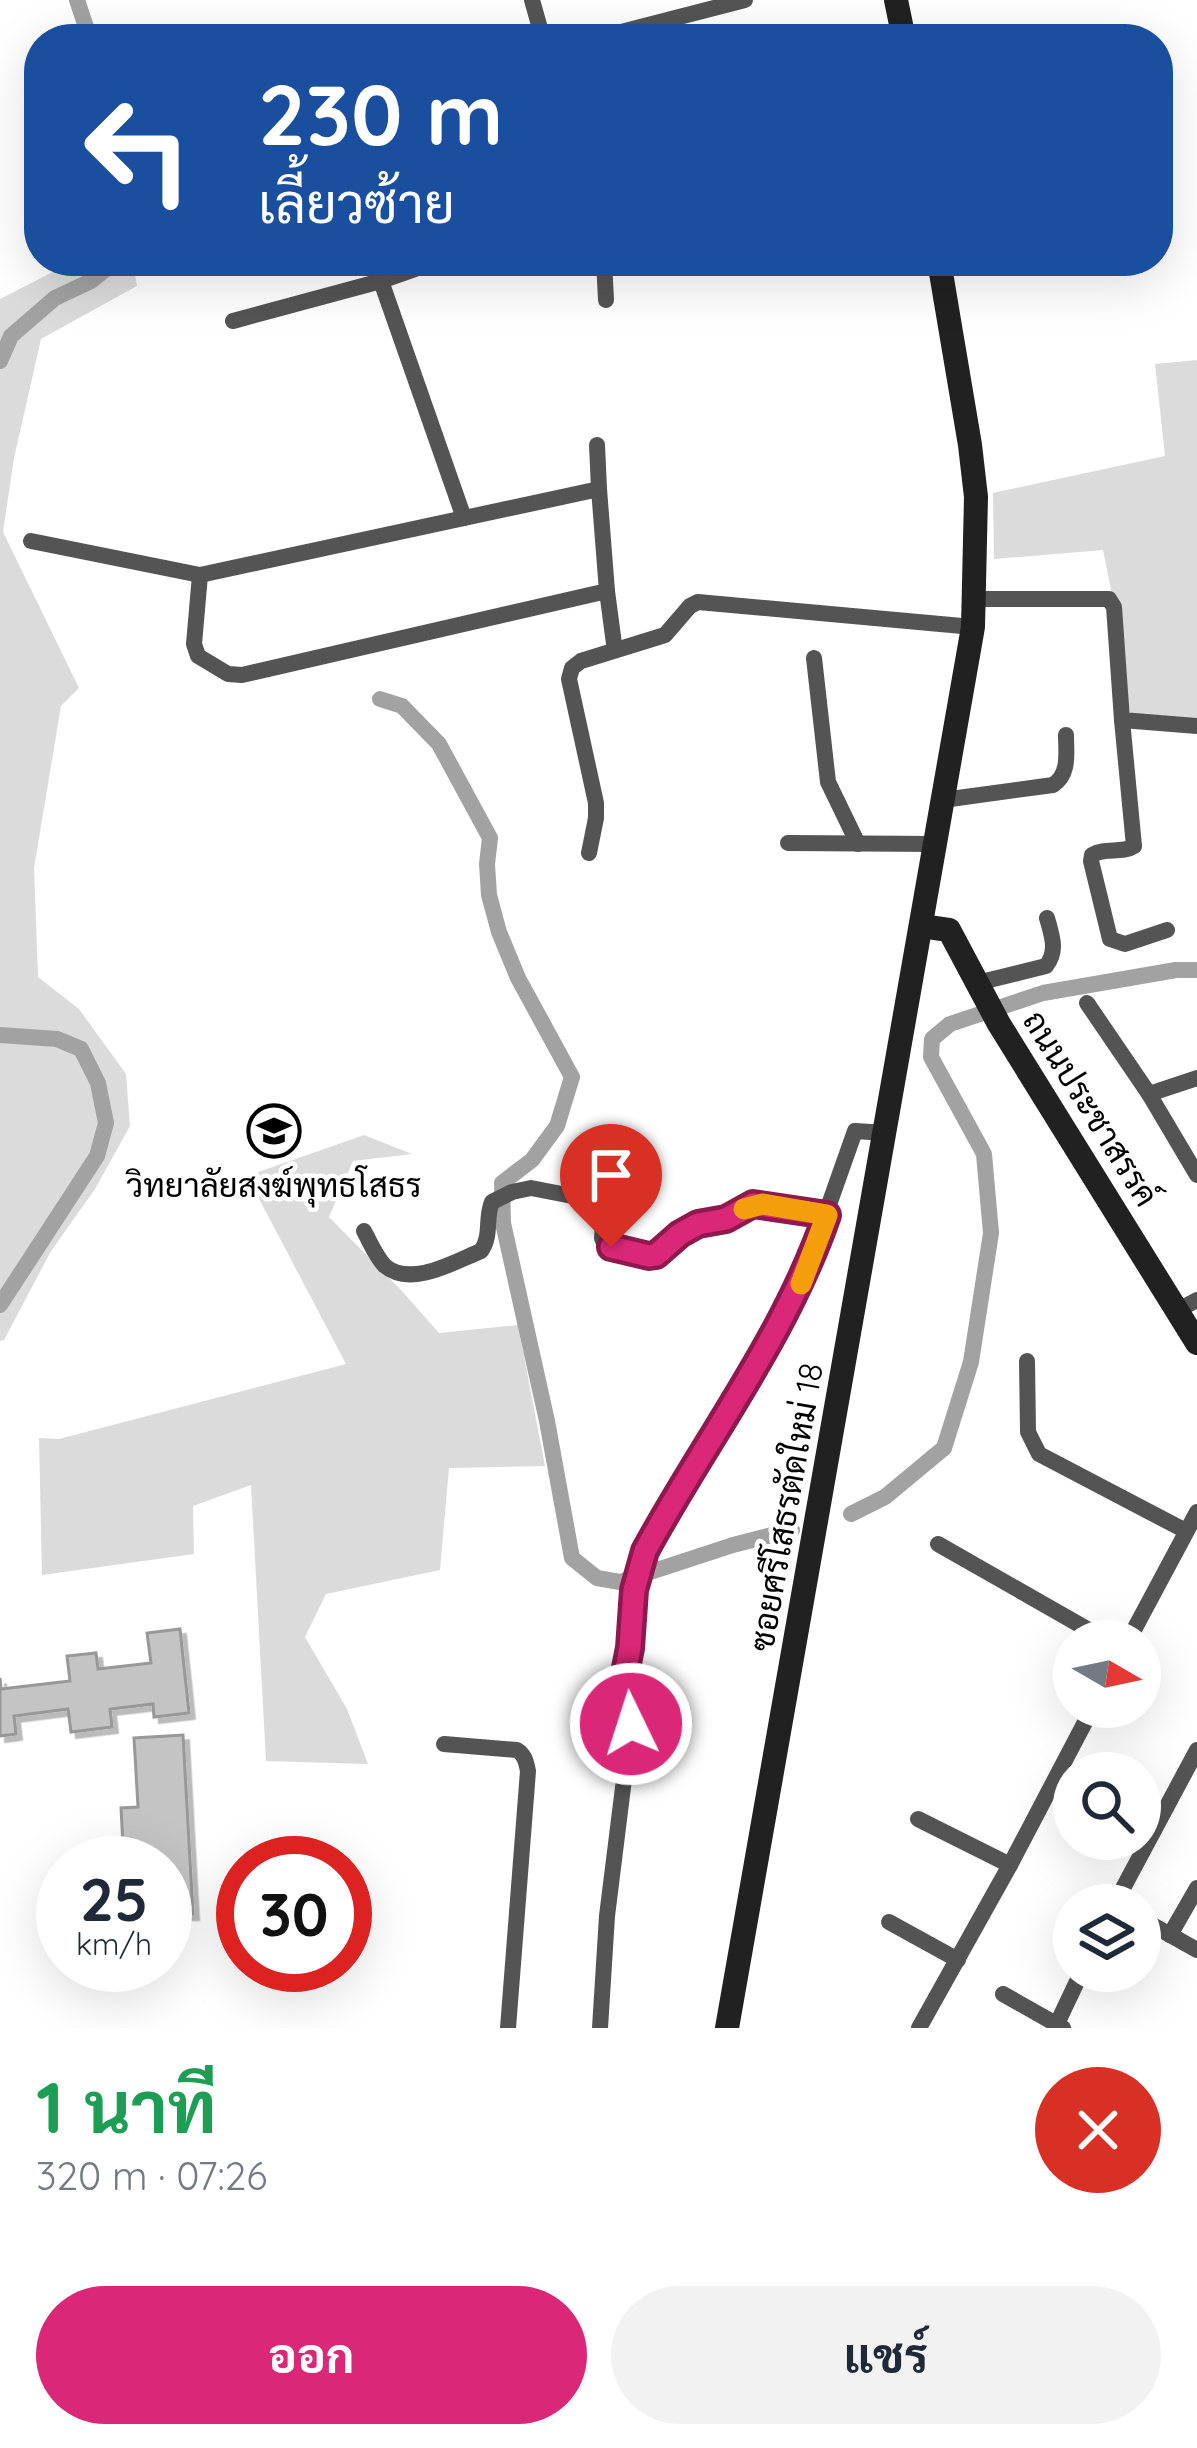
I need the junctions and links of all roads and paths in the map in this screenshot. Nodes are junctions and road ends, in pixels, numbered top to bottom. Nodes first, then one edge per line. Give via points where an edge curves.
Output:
1 (745, 0) edge
2 (652, 24) edge
3 (395, 276) edge
4 (605, 276) edge
5 (941, 276) edge
6 (381, 281) junction
7 (606, 300) dead end
8 (233, 321) dead end
9 (597, 445) dead end
10 (599, 489) junction
11 (464, 518) junction
12 (32, 542) dead end
13 (200, 574) junction
14 (607, 591) junction
15 (976, 599) junction
16 (973, 627) junction
17 (614, 644) dead end
18 (814, 658) dead end
19 (1122, 720) junction
20 (1197, 726) edge
21 (1066, 735) dead end
22 (943, 800) junction
23 (788, 843) dead end
24 (858, 844) junction
25 (935, 844) junction
26 (589, 853) dead end
27 (1047, 918) dead end
28 (921, 926) junction
29 (1167, 930) dead end
30 (980, 988) junction
31 (1087, 1003) dead end
32 (1197, 1078) edge
33 (1149, 1094) junction
34 (886, 1133) junction
35 (1197, 1174) edge
36 (827, 1215) junction
37 (364, 1231) dead end
38 (1188, 1305) edge
39 (1197, 1342) edge
40 (1027, 1361) dead end
41 (1197, 1512) edge
42 (1186, 1531) junction
43 (938, 1544) dead end
44 (1071, 1620) edge
45 (1139, 1620) edge
46 (1083, 1728) edge
47 (444, 1744) dead end
48 (1197, 1750) edge
49 (918, 1819) dead end
50 (1010, 1865) junction
51 (1126, 1884) edge
52 (1197, 1888) edge
53 (889, 1922) dead end
54 (1161, 1930) edge
55 (1170, 1935) junction
56 (1197, 1950) edge
57 (958, 1960) junction
58 (1073, 1992) edge
59 (1003, 1994) dead end
60 (1058, 2027) edge
61 (508, 2028) edge
62 (599, 2028) edge
63 (727, 2028) edge
64 (920, 2028) edge

1 - 2 street
3 - 6 street
4 - 7 street
5 - 15 street, ซอยศรีโสธรตัดใหม่ 18 via 974,480
6 - 8 street
6 - 11 street
9 - 10 street
10 - 11 street
10 - 14 street
11 - 13 street
12 - 13 street
13 - 14 street via 198,656 242,675
14 - 17 street
15 - 16 street, ซอยศรีโสธรตัดใหม่ 18
15 - 19 street via 1109,599
16 - 22 street, ซอยศรีโสธรตัดใหม่ 18
16 - 26 street via 698,602 665,635 581,662 568,679 596,803
18 - 24 street via 828,782
19 - 20 street
19 - 29 street via 1134,846 1097,852 1090,861 1111,939 1125,944
21 - 22 street via 1065,773 1053,785
22 - 25 street, ซอยศรีโสธรตัดใหม่ 18
23 - 24 street
24 - 25 street
25 - 28 street, ซอยศรีโสธรตัดใหม่ 18
27 - 30 street via 1054,944 1046,966
28 - 30 street, ถนนประชาสรรค์ via 950,930
28 - 34 street, ซอยศรีโสธรตัดใหม่ 18
30 - 38 street, ถนนประชาสรรค์
31 - 33 street
32 - 33 street
33 - 35 street
34 - 36 street via 855,1131
34 - 63 street, ซอยศรีโสธรตัดใหม่ 18
36 - 37 street via 753,1204 698,1224 649,1256 604,1244 598,1201 531,1188 490,1206 481,1251 430,1272 404,1273 386,1266
36 - 62 street via 780,1324 638,1570 624,1678 631,1724
38 - 39 street, ถนนประชาสรรค์
40 - 42 street via 1028,1432 1040,1454
41 - 42 street
42 - 45 street
43 - 44 street
46 - 50 street
47 - 61 street via 517,1750 528,1771
48 - 51 street
49 - 50 street
50 - 57 street
52 - 55 street
53 - 57 street
54 - 55 street
55 - 56 street
57 - 64 street
58 - 60 street
59 - 60 street

